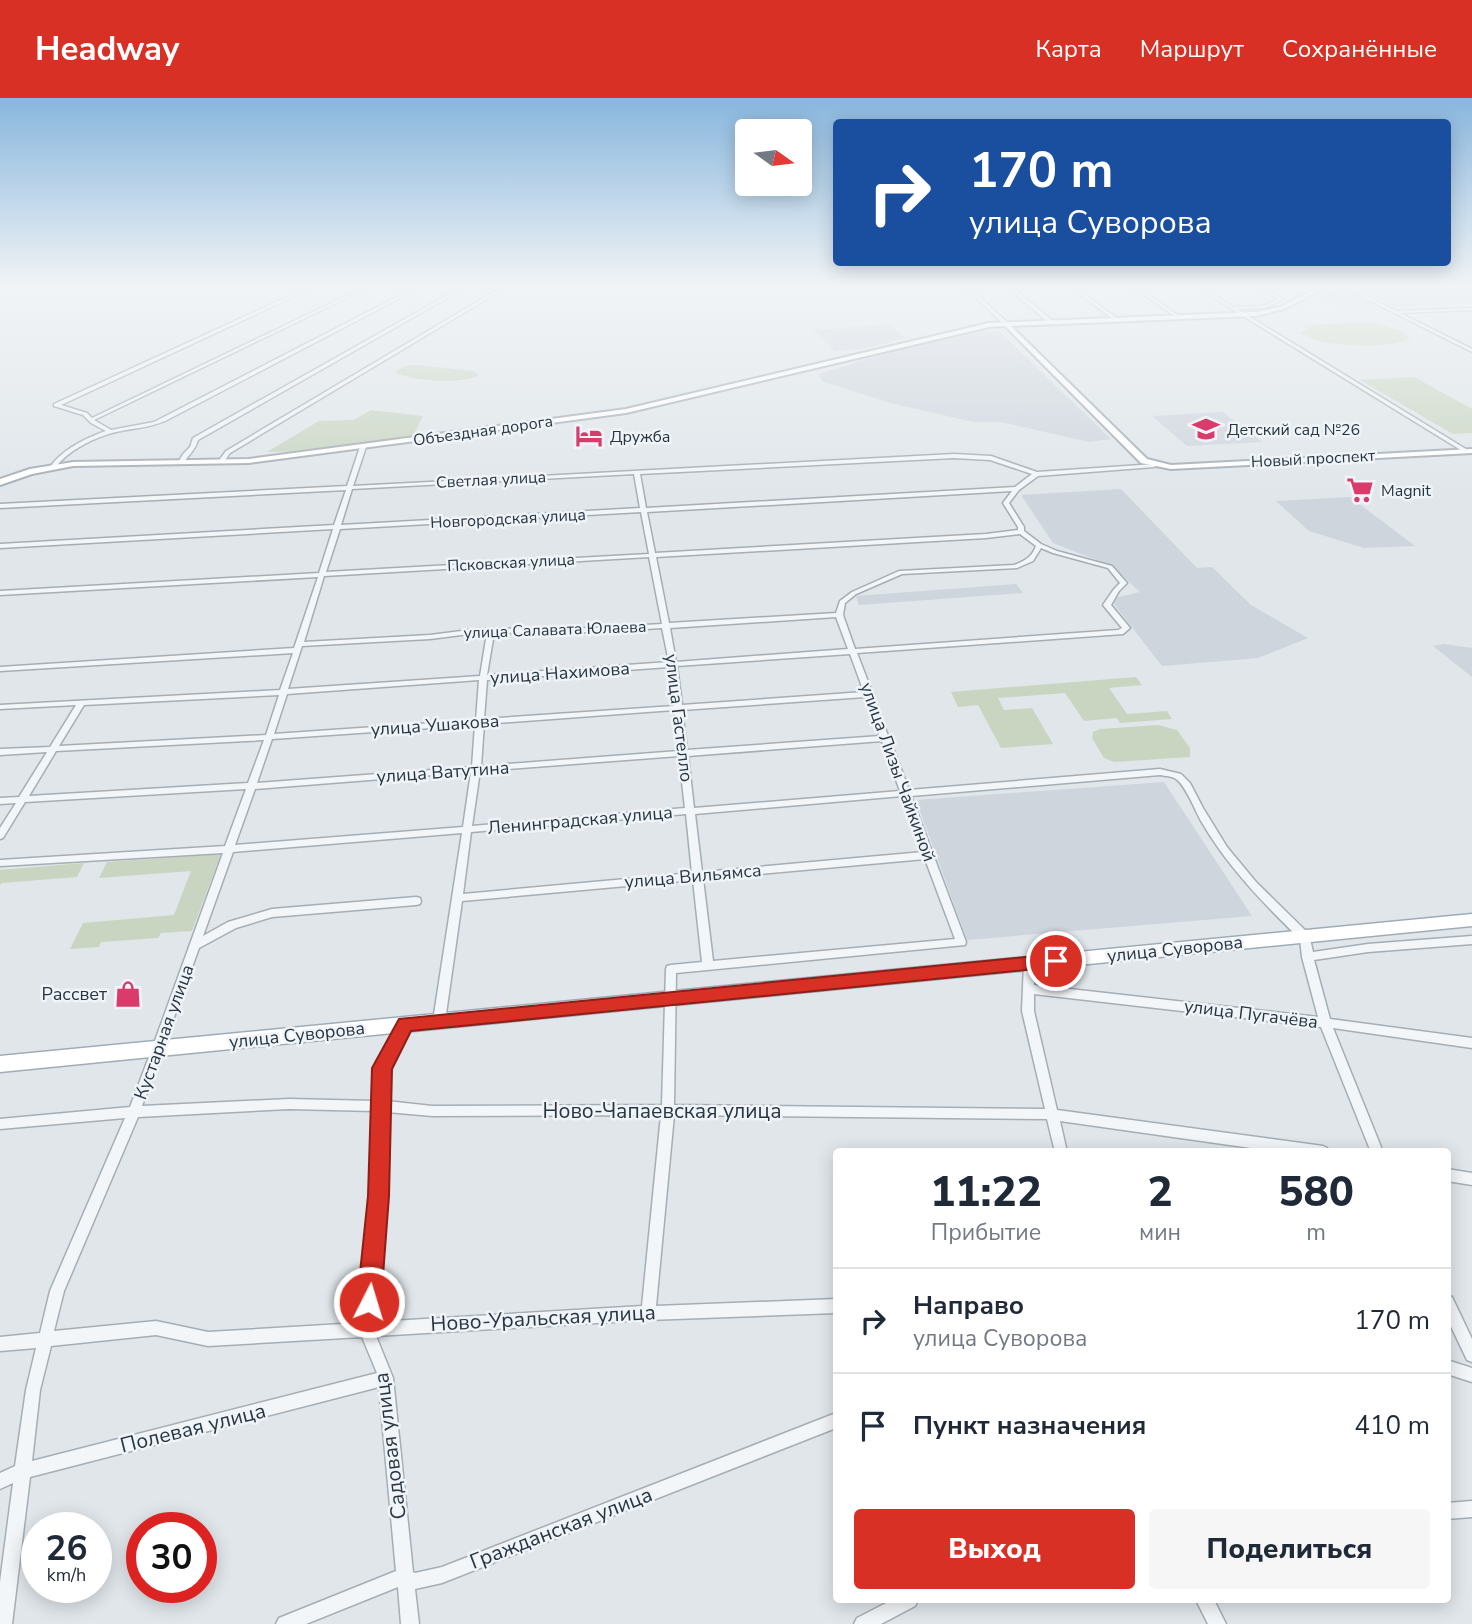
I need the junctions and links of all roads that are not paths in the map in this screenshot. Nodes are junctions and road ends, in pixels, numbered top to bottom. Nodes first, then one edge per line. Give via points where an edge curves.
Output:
1 (165, 355) edge
2 (227, 355) edge
3 (288, 355) edge
4 (344, 355) edge
5 (390, 355) edge
6 (861, 355) edge
7 (1037, 355) edge
8 (1311, 355) edge
9 (91, 421) junction
10 (110, 431) junction
11 (363, 447) junction
12 (1469, 451) edge
13 (221, 462) junction
14 (181, 463) junction
15 (1153, 465) junction
16 (53, 467) junction
17 (637, 474) junction
18 (1036, 474) junction
19 (0, 482) edge
20 (351, 487) junction
21 (1017, 489) junction
22 (0, 506) edge
23 (644, 512) junction
24 (337, 527) junction
25 (1021, 531) junction
26 (1039, 545) junction
27 (0, 546) edge
28 (653, 555) junction
29 (320, 573) junction
30 (0, 593) edge
31 (839, 615) junction
32 (667, 625) junction
33 (491, 631) junction
34 (298, 647) junction
35 (852, 652) junction
36 (673, 665) junction
37 (0, 669) edge
38 (483, 678) junction
39 (284, 692) junction
40 (870, 694) junction
41 (82, 702) junction
42 (0, 707) edge
43 (677, 708) junction
44 (480, 722) junction
45 (269, 737) junction
46 (887, 738) junction
47 (54, 748) junction
48 (0, 752) edge
49 (683, 755) junction
50 (476, 769) junction
51 (251, 786) junction
52 (907, 793) junction
53 (23, 800) junction
54 (0, 801) edge
55 (691, 811) junction
56 (467, 829) junction
57 (0, 836) edge
58 (230, 849) junction
59 (929, 855) junction
60 (0, 863) edge
61 (698, 875) junction
62 (457, 898) junction
63 (416, 901) dead end
64 (1472, 920) edge
65 (1305, 937) junction
66 (1472, 940) edge
67 (196, 945) junction
68 (1307, 957) junction
69 (1029, 963) junction
70 (708, 965) junction
71 (1029, 989) junction
72 (671, 998) junction
73 (439, 1021) junction
74 (1327, 1023) junction
75 (406, 1024) junction
76 (1472, 1043) edge
77 (158, 1049) junction
78 (0, 1065) edge
79 (381, 1106) junction
80 (667, 1110) junction
81 (134, 1112) junction
82 (1051, 1114) junction
83 (0, 1124) edge
84 (1060, 1148) edge
85 (1294, 1148) edge
86 (1375, 1148) edge
87 (1451, 1176) edge
88 (1472, 1180) edge
89 (833, 1306) edge
90 (1451, 1310) edge
91 (648, 1312) junction
92 (366, 1328) junction
93 (46, 1338) junction
94 (0, 1344) edge
95 (1472, 1355) edge
96 (1451, 1368) edge
97 (1472, 1375) edge
98 (386, 1378) junction
99 (833, 1422) edge
100 (23, 1471) junction
101 (0, 1481) edge
102 (1472, 1509) edge
103 (1451, 1511) edge
104 (404, 1576) junction
105 (903, 1603) edge
106 (1206, 1603) edge
107 (4, 1624) edge
108 (285, 1624) edge
109 (410, 1624) edge
110 (863, 1624) edge
111 (1217, 1624) edge

1 - 9 street via 57,405 85,414
2 - 9 street
3 - 10 street via 154,425
4 - 14 street via 195,439
5 - 13 street via 228,452
6 - 11 main road, Объездная дорога via 653,406
7 - 15 main road
8 - 12 street
9 - 10 street
10 - 16 street via 63,456
11 - 13 main road, Объездная дорога
11 - 20 street, Кустарная улица
12 - 15 main road, Новый проспект
13 - 14 main road, Объездная дорога
14 - 16 main road, Объездная дорога
15 - 18 street
16 - 19 main road, Объездная дорога
17 - 18 street, Светлая улица via 981,456
17 - 20 street, Светлая улица
17 - 23 street, улица Гастелло
18 - 21 street
20 - 22 street, Светлая улица
20 - 24 street, Кустарная улица
21 - 23 street, Новгородская улица
21 - 25 street via 1006,503
23 - 24 street, Новгородская улица
23 - 28 street, улица Гастелло
24 - 27 street, Новгородская улица
24 - 29 street, Кустарная улица
25 - 26 street
25 - 28 street, Псковская улица
26 - 31 street via 1030,562 1015,567 901,572 854,593 842,602
26 - 35 street, улица Нахимова via 1110,567 1124,583 1107,605 1126,628
28 - 29 street, Псковская улица
28 - 32 street, улица Гастелло
29 - 30 street, Псковская улица
29 - 34 street, Кустарная улица
31 - 32 street, улица Салавата Юлаева
31 - 35 street, улица Лизы Чайкиной
32 - 33 street, улица Салавата Юлаева
32 - 36 street, улица Гастелло
33 - 34 street, улица Салавата Юлаева
33 - 38 street
34 - 37 street, улица Салавата Юлаева
34 - 39 street, Кустарная улица
35 - 36 street, улица Нахимова
35 - 40 street, улица Лизы Чайкиной
36 - 38 street, улица Нахимова
36 - 43 street, улица Гастелло
38 - 39 street, улица Нахимова
38 - 44 street
39 - 41 street, улица Нахимова
39 - 45 street, Кустарная улица
40 - 43 street, улица Ушакова
40 - 46 street, улица Лизы Чайкиной
41 - 42 street, улица Нахимова
41 - 47 street
43 - 44 street, улица Ушакова
43 - 49 street, улица Гастелло
44 - 45 street, улица Ушакова
44 - 50 street
45 - 47 street, улица Ушакова
45 - 51 street, Кустарная улица
46 - 49 street, улица Ватутина
46 - 52 street, улица Лизы Чайкиной
47 - 48 street, улица Ушакова
47 - 53 street
49 - 50 street, улица Ватутина
49 - 55 street, улица Гастелло
50 - 51 street, улица Ватутина
50 - 56 street
51 - 53 street, улица Ватутина
51 - 58 street, Кустарная улица
52 - 55 street, Ленинградская улица
52 - 59 street, улица Лизы Чайкиной
52 - 65 street, Ленинградская улица via 1160,772 1178,776 1227,857
53 - 54 street, улица Ватутина
53 - 57 street
55 - 56 street, Ленинградская улица
55 - 61 street, улица Гастелло
56 - 58 street, Ленинградская улица
56 - 62 street
58 - 60 street, Ленинградская улица
58 - 67 street, Кустарная улица
59 - 61 street, улица Вильямса
59 - 70 street, улица Лизы Чайкиной via 961,942
61 - 62 street, улица Вильямса
61 - 70 street, улица Гастелло
62 - 73 street
63 - 67 street via 272,912 232,925
64 - 65 main road, улица Суворова
65 - 68 street
65 - 69 main road, улица Суворова
66 - 68 street
67 - 77 street, Кустарная улица
68 - 74 street
69 - 71 street
69 - 72 main road, улица Суворова
70 - 72 street via 671,969
71 - 74 street, улица Пугачёва
71 - 82 street via 1028,1011
72 - 73 main road, улица Суворова
72 - 80 street
73 - 75 main road, улица Суворова
74 - 76 street, улица Пугачёва
74 - 86 street
75 - 77 main road, улица Суворова
75 - 79 street, Садовая улица via 382,1068
77 - 78 main road, улица Суворова
77 - 81 street, Кустарная улица
79 - 80 street, Ново-Чапаевская улица via 432,1111
79 - 81 street, Ново-Чапаевская улица via 289,1104
79 - 92 street, Садовая улица via 379,1196
80 - 82 street, Ново-Чапаевская улица
80 - 91 street
81 - 83 street, Ново-Чапаевская улица
81 - 93 street, Кустарная улица via 57,1291
82 - 84 street
82 - 85 street, Ново-Чапаевская улица
87 - 88 street
89 - 91 street, Ново-Уральская улица
90 - 95 street
91 - 92 street, Ново-Уральская улица
92 - 93 street, Ново-Уральская улица via 208,1339 156,1328
92 - 98 street, Садовая улица
93 - 94 street, Ново-Уральская улица
93 - 100 street, Кустарная улица via 33,1390
96 - 97 street
98 - 100 street, Полевая улица
98 - 104 street, Садовая улица
99 - 104 street, Гражданская улица via 442,1575 415,1581
100 - 101 street, Полевая улица
100 - 107 street, Кустарная улица
102 - 103 street
104 - 108 street, Гражданская улица
104 - 109 street, Садовая улица
105 - 110 street
106 - 111 street

